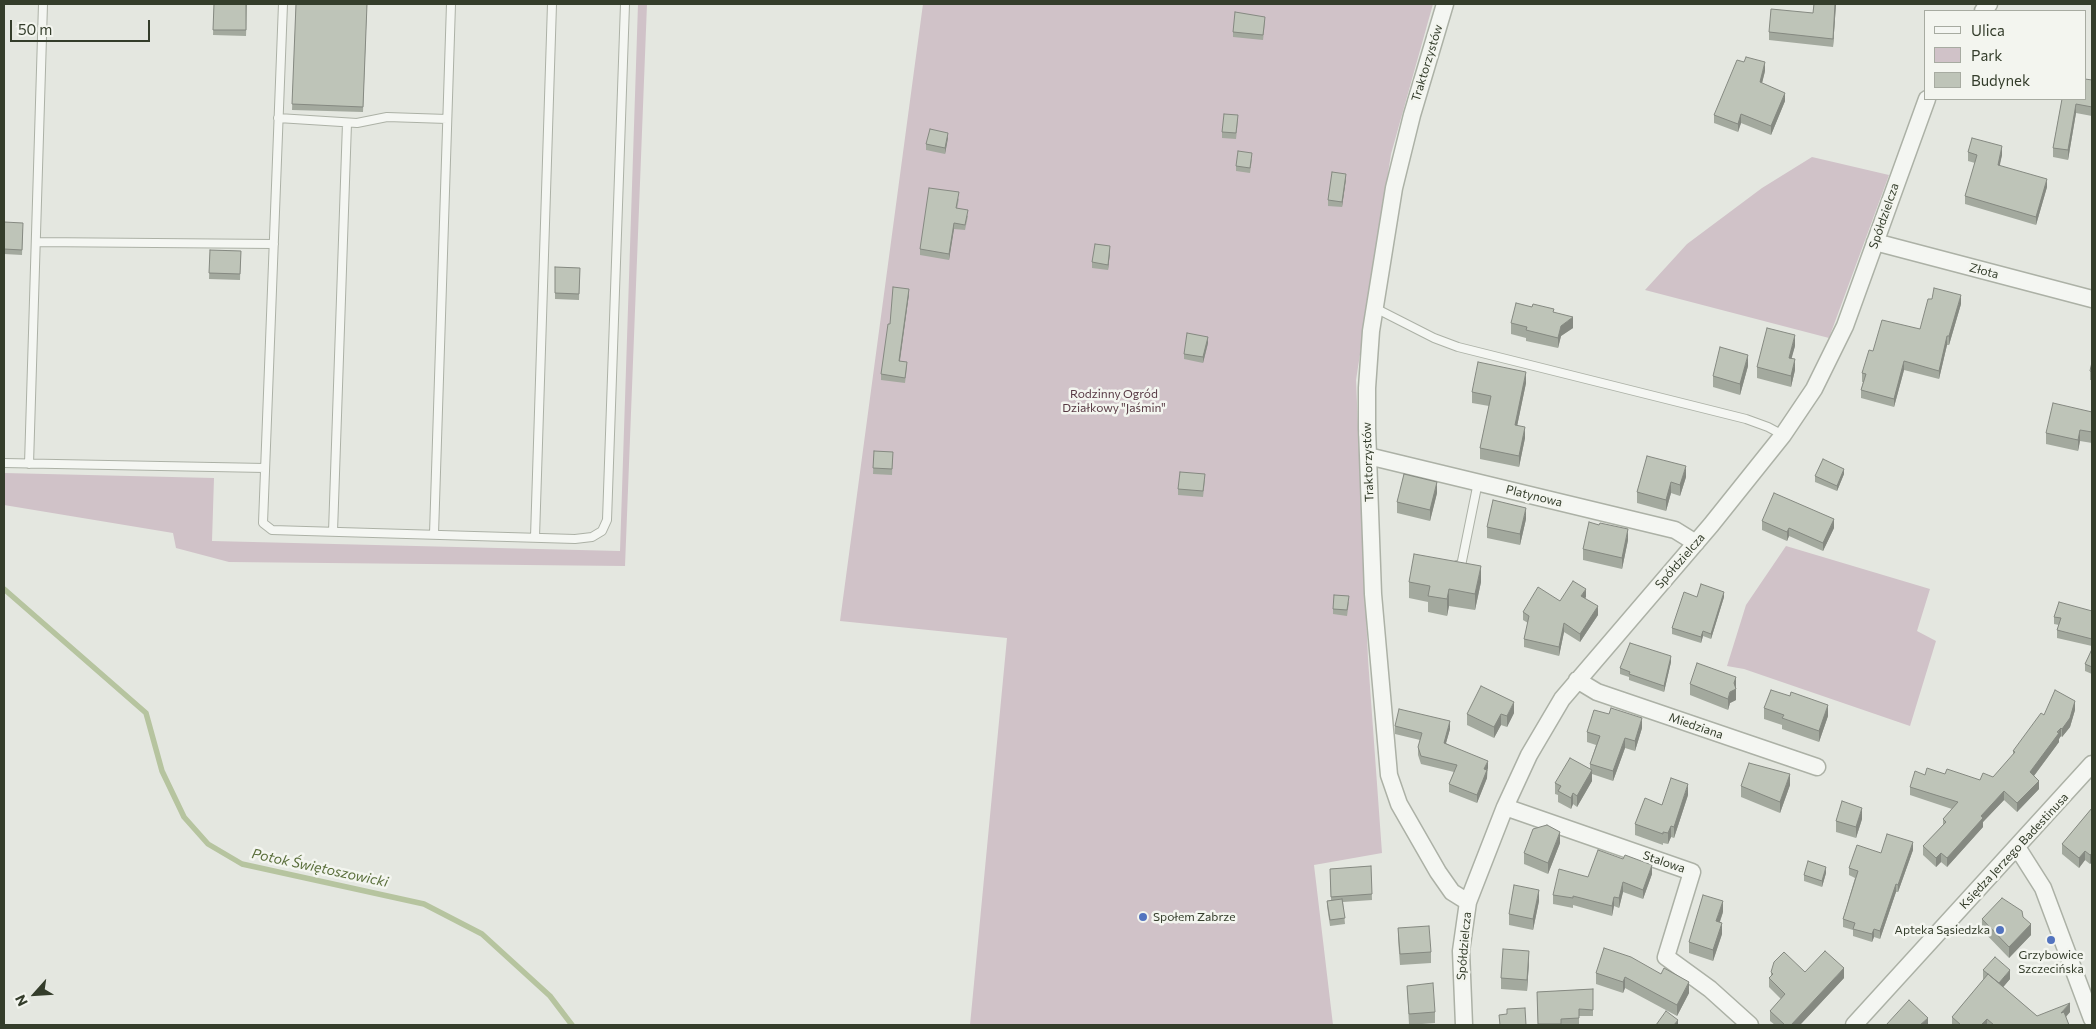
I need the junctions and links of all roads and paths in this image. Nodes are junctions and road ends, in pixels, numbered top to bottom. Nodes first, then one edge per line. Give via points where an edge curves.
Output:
1 (43, 4) edge
2 (283, 4) edge
3 (451, 4) edge
4 (552, 4) edge
5 (625, 4) edge
6 (1445, 4) edge
7 (1927, 100) edge
8 (278, 118) junction
9 (447, 119) junction
10 (347, 123) junction
11 (36, 242) junction
12 (1875, 242) junction
13 (274, 244) junction
14 (2092, 299) edge
15 (1374, 308) junction
16 (1784, 435) junction
17 (1368, 456) junction
18 (4, 464) edge
19 (29, 464) junction
20 (265, 468) junction
21 (1478, 482) junction
22 (333, 532) junction
23 (434, 534) junction
24 (535, 538) junction
25 (1696, 543) junction
26 (1445, 563) edge
27 (1577, 680) junction
28 (2092, 764) edge
29 (1817, 768) dead end
30 (1505, 807) junction
31 (2017, 847) junction
32 (1468, 902) junction
33 (2092, 1018) edge
34 (1464, 1025) edge
35 (1750, 1025) edge
36 (1854, 1025) edge

1 - 11 lane
2 - 8 lane
3 - 9 lane
4 - 24 lane
5 - 24 lane via 607,520 602,531 592,537
6 - 15 street, Traktorzystów via 1401,158
7 - 12 street, Spółdzielcza
8 - 10 lane
8 - 13 lane
9 - 10 lane via 387,117
9 - 23 lane
10 - 22 lane
11 - 13 lane
11 - 19 lane
12 - 14 street, Złota
12 - 16 street, Spółdzielcza via 1837,346
13 - 20 lane
15 - 16 lane via 1458,347 1758,423
15 - 17 street, Traktorzystów via 1367,388
16 - 25 street, Spółdzielcza
17 - 21 street, Platynowa
17 - 32 street, Traktorzystów via 1373,594 1389,775 1399,804 1438,872 1452,892
18 - 19 lane
19 - 20 lane
20 - 22 lane via 263,523 272,530
21 - 25 street, Platynowa via 1675,530
21 - 26 lane via 1461,566
22 - 23 lane
23 - 24 lane
25 - 27 street, Spółdzielcza
27 - 29 street, Miedziana via 1597,692
27 - 30 street, Spółdzielcza via 1539,736
28 - 31 street, Księdza Jerzego Badestinusa
30 - 32 street, Spółdzielcza
30 - 35 street, Stalowa via 1692,872 1666,957 1710,989
31 - 33 street via 2043,888
31 - 36 street, Księdza Jerzego Badestinusa
32 - 34 street, Spółdzielcza via 1461,951

